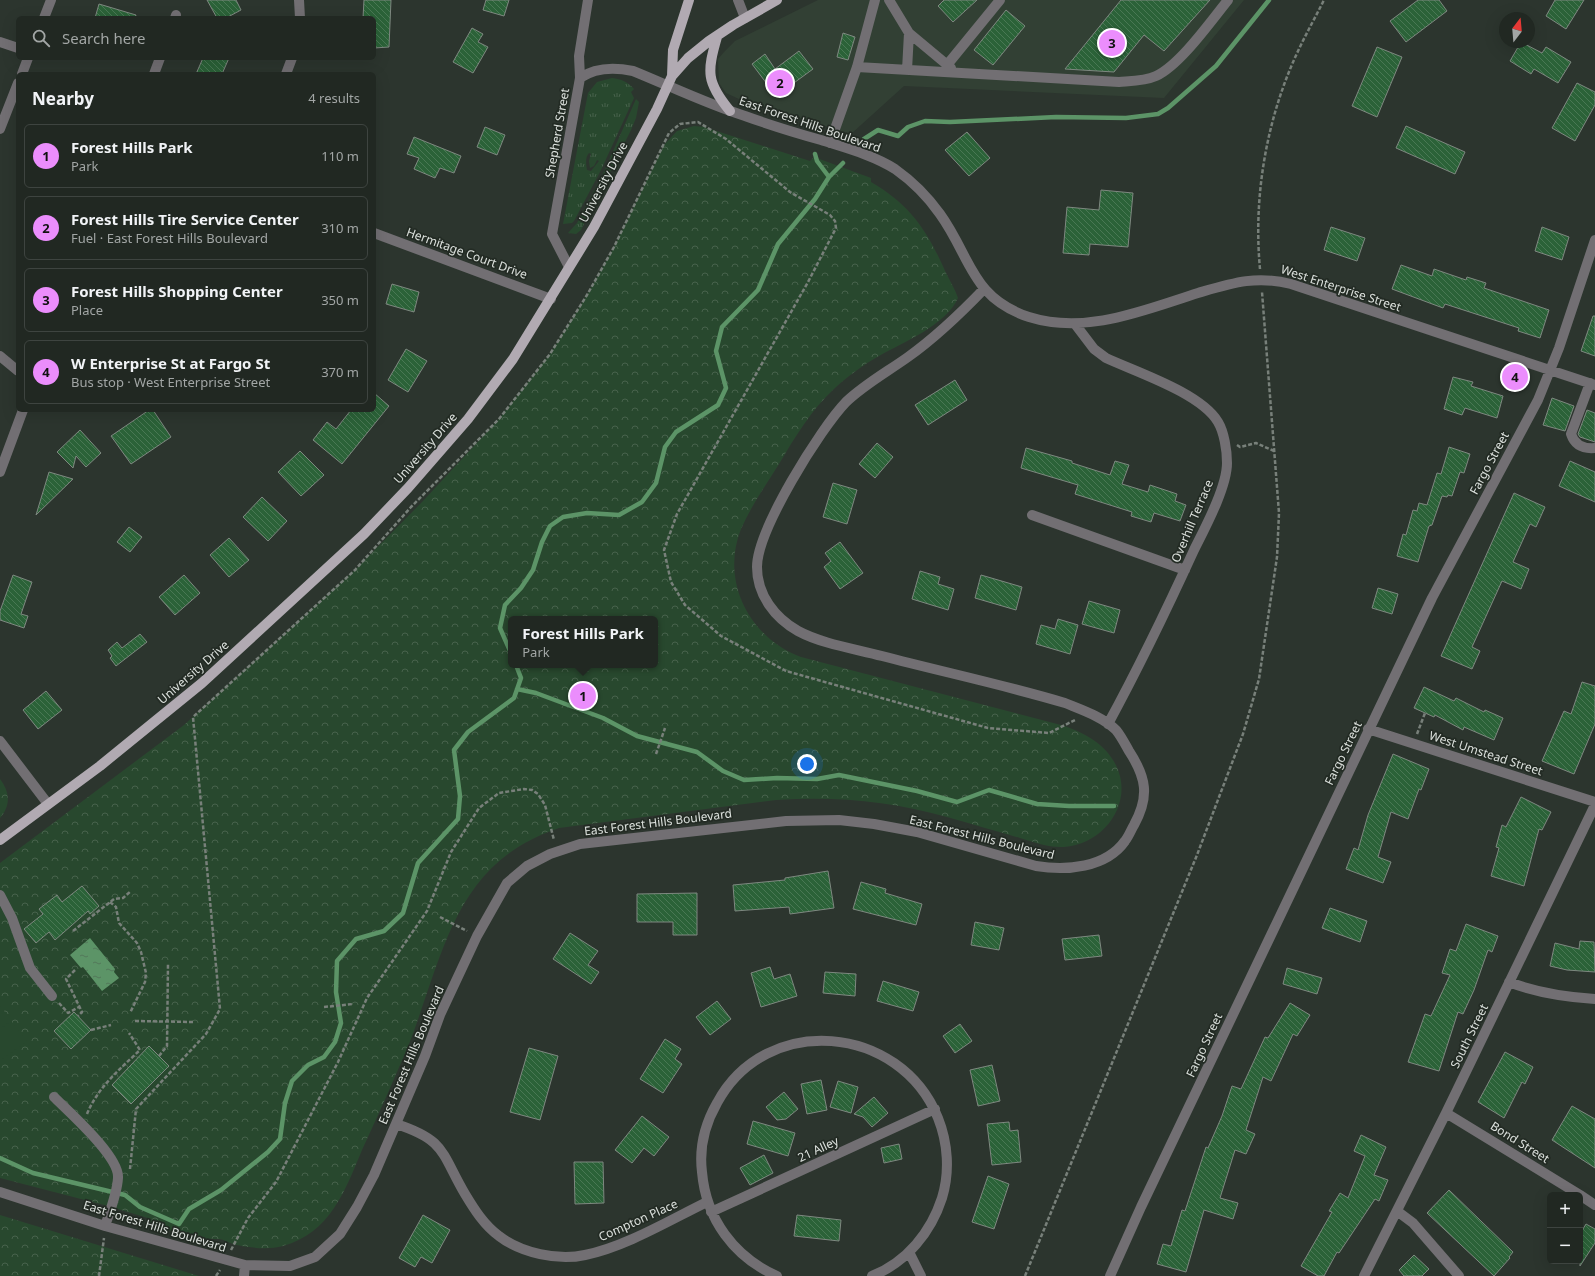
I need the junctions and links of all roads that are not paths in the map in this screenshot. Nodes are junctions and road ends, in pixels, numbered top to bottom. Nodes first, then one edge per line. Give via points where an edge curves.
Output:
1 (51, 0) edge
2 (299, 0) edge
3 (588, 0) edge
4 (689, 0) edge
5 (738, 0) edge
6 (777, 0) edge
7 (875, 0) edge
8 (889, 0) edge
9 (1000, 0) edge
10 (1228, 0) edge
11 (45, 16) edge
12 (300, 16) edge
13 (745, 18) junction
14 (909, 33) junction
15 (717, 36) junction
16 (0, 42) edge
17 (16, 47) edge
18 (27, 60) edge
19 (159, 60) edge
20 (291, 60) edge
21 (947, 64) junction
22 (857, 67) junction
23 (907, 70) junction
24 (23, 72) edge
25 (155, 72) edge
26 (287, 72) edge
27 (957, 73) junction
28 (672, 76) junction
29 (580, 78) junction
30 (668, 86) junction
31 (15, 97) edge
32 (730, 111) junction
33 (0, 129) edge
34 (830, 143) junction
35 (376, 234) edge
36 (1595, 240) edge
37 (569, 267) junction
38 (984, 289) junction
39 (551, 299) junction
40 (1075, 324) junction
41 (0, 356) edge
42 (16, 369) edge
43 (1551, 370) junction
44 (1593, 384) edge
45 (22, 412) edge
46 (1595, 448) edge
47 (0, 472) edge
48 (1032, 515) dead end
49 (1185, 570) junction
50 (1108, 724) junction
51 (1368, 730) junction
52 (0, 742) edge
53 (1595, 802) edge
54 (48, 804) junction
55 (1595, 805) edge
56 (0, 840) edge
57 (0, 895) edge
58 (1509, 982) junction
59 (52, 996) road end
60 (1595, 999) edge
61 (54, 1097) dead end
62 (935, 1109) junction
63 (1446, 1113) junction
64 (396, 1124) junction
65 (0, 1192) edge
66 (1575, 1192) edge
67 (1583, 1197) edge
68 (707, 1202) junction
69 (1595, 1205) edge
70 (1397, 1211) junction
71 (712, 1212) junction
72 (105, 1226) junction
73 (909, 1252) junction
74 (245, 1265) junction
75 (244, 1276) edge
76 (777, 1276) edge
77 (872, 1276) edge
78 (921, 1276) edge
79 (1110, 1276) edge
80 (1364, 1276) edge
81 (1459, 1276) edge

1 - 11 street
2 - 12 street
3 - 29 street, Shepherd Street via 579,56
4 - 28 main road via 673,50
5 - 13 street
6 - 13 main road, University Drive
7 - 22 street
8 - 14 street
9 - 21 street
10 - 27 street via 1170,66 1156,76 1145,79 1119,82
13 - 15 main road, University Drive
14 - 21 street
14 - 23 street
15 - 28 main road, University Drive via 688,58
15 - 32 main road via 711,58 710,76 715,93
16 - 17 street
18 - 24 street
19 - 25 street
20 - 26 street
21 - 27 street
22 - 23 street
22 - 34 street
23 - 27 street
28 - 30 main road, University Drive
29 - 30 street, East Forest Hills Boulevard via 600,69 622,69
29 - 37 street, Shepherd Street via 552,234
30 - 32 street, East Forest Hills Boulevard
30 - 37 main road, University Drive via 594,228
31 - 33 street
32 - 34 street, East Forest Hills Boulevard
34 - 38 street, East Forest Hills Boulevard via 882,162 915,185 940,214 973,275
35 - 39 street, Hermitage Court Drive
36 - 43 street, Fargo Street
37 - 39 main road, University Drive
38 - 40 street via 1016,312 1042,320
38 - 50 street, East Forest Hills Boulevard via 952,322 930,340 858,391 827,425 794,477 768,528 758,556 758,581 776,614 800,632 839,645 1065,703
39 - 54 main road, University Drive via 514,359 468,419 364,534 202,683 100,766
40 - 43 street, West Enterprise Street via 1120,317 1240,281 1270,280 1291,284
40 - 49 street, Overhill Terrace via 1094,349 1106,358 1196,399 1217,420 1223,433 1227,463 1222,485
41 - 42 street
43 - 44 street, West Enterprise Street
43 - 51 street, Fargo Street via 1538,400 1432,598
44 - 46 street via 1571,434 1576,444 1584,448
45 - 47 street
48 - 49 street
49 - 50 street, Overhill Terrace
50 - 64 street, East Forest Hills Boulevard via 1117,731 1142,775 1144,802 1125,842 1104,859 1076,868 1054,869 1036,866 917,832 840,820 786,821 580,844 527,866 507,883 477,936 440,1015
51 - 53 street, West Umstead Street
51 - 79 street, Fargo Street
52 - 54 street
54 - 56 main road, University Drive
55 - 58 street, South Street
57 - 59 street via 12,918 30,968
58 - 60 street via 1549,994
58 - 63 street, South Street
61 - 72 street via 110,1156 117,1167 119,1177
62 - 68 street via 909,1075 884,1056 868,1048 850,1043 813,1041 777,1050 746,1068 721,1096 712,1112 702,1147 703,1184
62 - 71 street, 21 Alley
62 - 73 street via 945,1142 947,1176 931,1225
63 - 66 street, Bond Street
63 - 70 street, South Street
64 - 68 street, Compton Place via 426,1136 437,1145 445,1154 479,1216 499,1236 547,1256 584,1256 612,1248
64 - 74 street, East Forest Hills Boulevard via 357,1207 340,1234 323,1250 303,1262 290,1266
65 - 72 street, East Forest Hills Boulevard
67 - 69 street, Bond Street
68 - 71 street
70 - 80 street, South Street
70 - 81 street via 1413,1223
71 - 76 street via 734,1247 756,1265
72 - 74 street, East Forest Hills Boulevard
73 - 77 street
73 - 78 street
74 - 75 street

